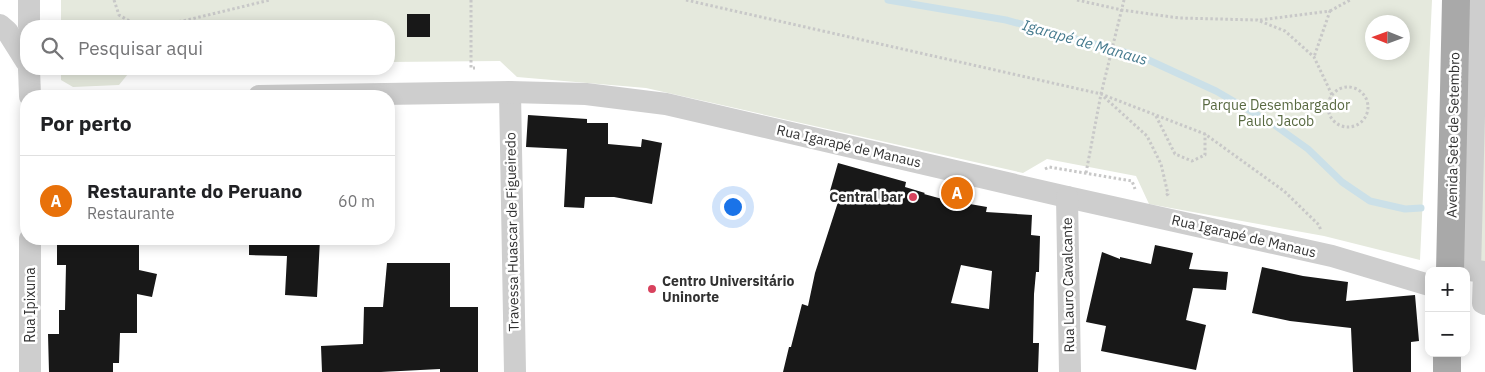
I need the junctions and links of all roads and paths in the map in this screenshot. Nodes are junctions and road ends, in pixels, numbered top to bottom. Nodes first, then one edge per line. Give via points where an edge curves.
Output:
1 (29, 0) edge
2 (114, 0) edge
3 (270, 0) edge
4 (471, 0) edge
5 (686, 0) edge
6 (1077, 0) edge
7 (1124, 0) edge
8 (1350, 0) edge
9 (1456, 0) edge
10 (1477, 0) edge
11 (1122, 10) junction
12 (1330, 12) junction
13 (29, 20) edge
14 (128, 20) edge
15 (187, 20) edge
16 (1257, 20) junction
17 (0, 25) edge
18 (20, 52) edge
19 (1314, 57) junction
20 (480, 68) dead end
21 (29, 75) edge
22 (30, 90) edge
23 (510, 92) junction
24 (395, 94) edge
25 (1101, 94) junction
26 (1332, 96) junction
27 (1156, 116) junction
28 (1205, 134) junction
29 (1086, 173) junction
30 (1016, 185) junction
31 (1067, 197) junction
32 (1148, 214) junction
33 (30, 245) edge
34 (1332, 256) junction
35 (1450, 267) edge
36 (1425, 285) edge
37 (1485, 304) edge
38 (1447, 357) edge
39 (30, 372) edge
40 (515, 372) edge
41 (1070, 372) edge
42 (1447, 372) edge

1 - 13 street
2 - 14 path via 119,15
3 - 15 path
4 - 20 path via 471,68
5 - 25 path
6 - 11 path
7 - 11 path
8 - 12 path
9 - 35 main road, Avenida Sete de Setembro
10 - 37 street via 1470,270 1484,272
11 - 16 path via 1179,18
11 - 25 path
12 - 16 path
12 - 19 path
16 - 19 path via 1285,31
17 - 18 street
19 - 26 path
21 - 22 street
23 - 24 street, Rua Igarapé de Manaus
23 - 30 street, Rua Igarapé de Manaus via 586,94 666,104
23 - 40 street, Travessa Huascar de Figueiredo
25 - 27 path
25 - 29 path
25 - 32 path via 1147,136 1161,164 1168,194
26 - 26 path via 1343,88 1356,88 1368,103 1366,116 1357,125 1338,124 1329,108
27 - 28 path
27 - 28 path via 1175,154 1192,161 1205,155
28 - 34 path via 1284,191 1319,225
29 - 30 path via 1049,167
29 - 32 path via 1132,181
30 - 31 street, Rua Igarapé de Manaus
31 - 32 street, Rua Igarapé de Manaus
31 - 41 street, Rua Lauro Cavalcante
32 - 34 street, Rua Igarapé de Manaus
33 - 39 street, Rua Ipixuna
34 - 36 street, Rua Igarapé de Manaus
38 - 42 main road

